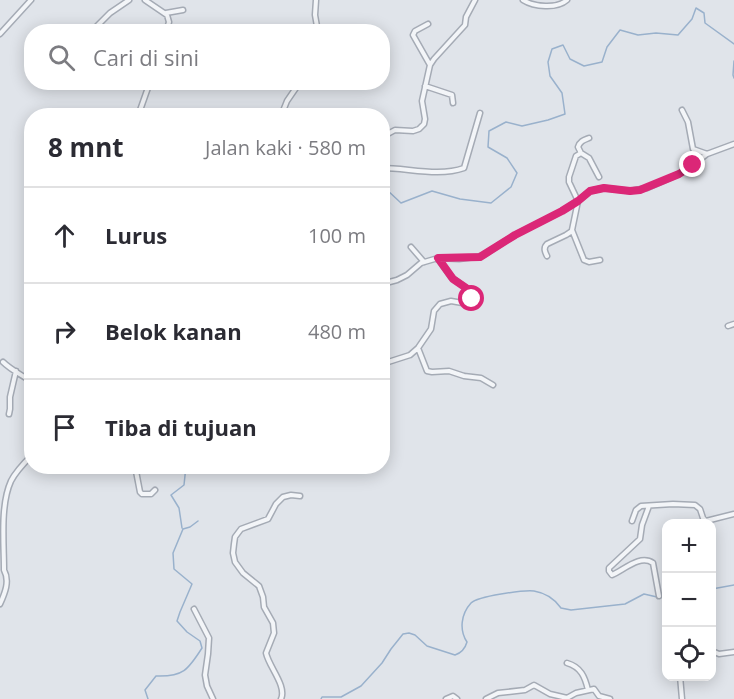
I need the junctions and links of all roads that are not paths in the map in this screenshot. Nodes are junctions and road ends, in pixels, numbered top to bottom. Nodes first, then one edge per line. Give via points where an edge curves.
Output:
1 (31, 0) edge
2 (129, 0) edge
3 (145, 0) edge
4 (316, 0) edge
5 (475, 0) edge
6 (523, 0) edge
7 (567, 0) edge
8 (183, 10) dead end
9 (165, 14) junction
10 (99, 24) edge
11 (168, 24) edge
12 (317, 24) edge
13 (429, 24) dead end
14 (0, 34) edge
15 (430, 65) junction
16 (425, 86) junction
17 (147, 90) edge
18 (295, 90) edge
19 (453, 103) dead end
20 (141, 108) edge
21 (284, 108) edge
22 (682, 110) dead end
23 (480, 113) dead end
24 (390, 133) edge
25 (589, 138) dead end
26 (734, 144) edge
27 (581, 153) junction
28 (707, 154) junction
29 (390, 169) edge
30 (599, 177) dead end
31 (578, 201) junction
32 (572, 230) junction
33 (411, 247) dead end
34 (547, 256) dead end
35 (438, 258) junction
36 (600, 260) dead end
37 (424, 262) junction
38 (390, 282) edge
39 (734, 324) edge
40 (728, 326) dead end
41 (418, 348) junction
42 (390, 361) edge
43 (3, 362) dead end
44 (16, 371) junction
45 (24, 376) edge
46 (493, 385) dead end
47 (9, 414) dead end
48 (24, 464) edge
49 (137, 474) edge
50 (155, 490) dead end
51 (300, 496) dead end
52 (648, 506) junction
53 (734, 514) edge
54 (632, 521) dead end
55 (2, 591) edge
56 (659, 596) dead end
57 (0, 604) edge
58 (194, 609) dead end
59 (734, 652) edge
60 (716, 653) edge
61 (567, 663) dead end
62 (680, 681) edge
63 (588, 690) junction
64 (213, 699) edge
65 (281, 699) edge
66 (446, 699) edge
67 (457, 699) edge
68 (486, 699) edge
69 (610, 699) edge
70 (682, 699) edge

1 - 14 street
2 - 10 street
3 - 9 street
4 - 12 street
5 - 15 street via 466,24
6 - 7 street via 543,6 560,5
8 - 9 street
9 - 11 street
13 - 15 street via 413,35
15 - 16 street
16 - 19 street via 452,95
16 - 24 street via 422,126 413,131
17 - 20 street
18 - 21 street
22 - 28 street via 693,149
23 - 29 street via 464,168
25 - 27 street via 578,145
26 - 28 street
27 - 30 street via 589,158
27 - 31 street via 574,158 569,177
28 - 31 street via 679,174 647,188 598,188
31 - 32 street
31 - 35 street via 482,256
32 - 34 street via 545,246
32 - 36 street via 584,260
33 - 37 street
35 - 37 street
35 - 41 street via 453,279 471,291 473,298 468,304 451,301 438,305 431,329
37 - 38 street
39 - 40 street
41 - 42 street
41 - 46 street via 428,372 448,371 481,378
43 - 44 street
44 - 45 street
44 - 47 street
48 - 55 street via 6,494 4,570 8,577
49 - 50 street via 142,495
51 - 65 street via 283,496 267,519 241,529 235,537 233,553 243,573 259,586 273,623 274,633 266,652 283,689
52 - 53 street via 698,506 706,521
52 - 54 street via 637,508
52 - 56 street via 640,539 609,571 612,575 635,562 651,561
55 - 57 street
58 - 64 street via 209,638 205,675
59 - 60 street
61 - 63 street via 581,672
62 - 70 street
63 - 68 street via 565,698 534,685
63 - 69 street via 595,689 599,696
66 - 67 street

